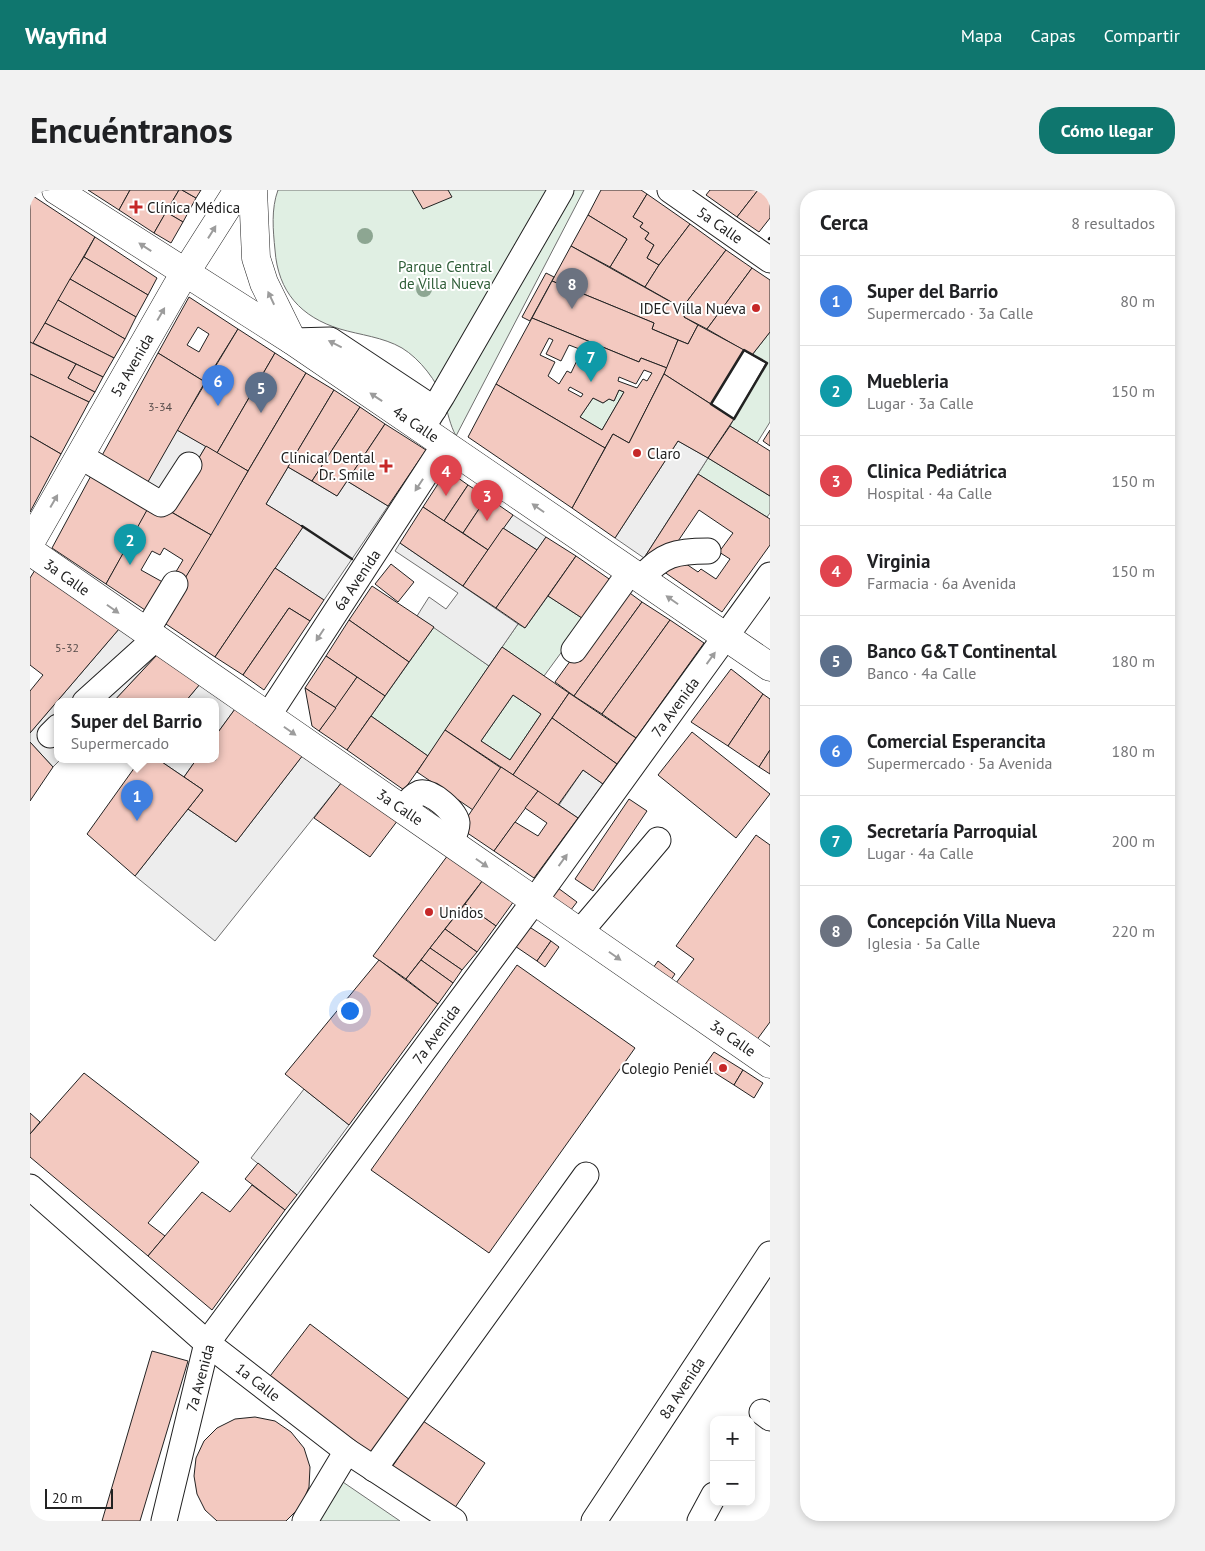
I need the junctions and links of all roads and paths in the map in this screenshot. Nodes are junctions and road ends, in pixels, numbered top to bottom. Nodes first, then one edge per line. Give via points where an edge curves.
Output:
1 (56, 190) edge
2 (238, 190) edge
3 (253, 190) edge
4 (562, 190) edge
5 (670, 190) edge
6 (770, 260) edge
7 (186, 273) junction
8 (293, 341) junction
9 (428, 418) junction
10 (445, 444) junction
11 (80, 456) junction
12 (190, 465) dead end
13 (30, 543) edge
14 (30, 551) edge
15 (708, 551) dead end
16 (636, 575) junction
17 (770, 575) edge
18 (175, 584) dead end
19 (151, 635) junction
20 (726, 638) junction
21 (574, 650) dead end
22 (770, 667) edge
23 (89, 698) edge
24 (268, 716) junction
25 (658, 840) dead end
26 (535, 900) junction
27 (580, 932) junction
28 (770, 1064) edge
29 (586, 1175) dead end
30 (30, 1187) edge
31 (770, 1254) edge
32 (207, 1343) junction
33 (347, 1451) junction
34 (374, 1469) junction
35 (710, 1503) edge
36 (164, 1521) edge
37 (305, 1521) edge
38 (454, 1521) edge
39 (594, 1521) edge
40 (700, 1521) edge

7 -> 1 main road, 4a Calle
7 -> 2 main road, 5a Avenida
8 -> 3 main road via 264,283 256,258
4 - 9 street
5 - 6 street, 5a Calle
7 - 8 main road, 4a Calle
11 -> 7 main road, 5a Avenida
9 -> 8 main road, 4a Calle
9 - 10 main road, 4a Calle
16 -> 10 main road, 4a Calle
10 -> 24 street, 6a Avenida
11 - 12 street via 161,504
13 -> 11 main road, 5a Avenida
14 -> 19 main road, 3a Calle
15 - 16 street via 681,552 662,558
20 -> 16 main road, 4a Calle
16 - 21 street
17 - 20 street, 7a Avenida
18 - 19 street
19 - 23 street
19 - 24 main road, 3a Calle
20 - 22 main road, 4a Calle
26 -> 20 street, 7a Avenida
24 -> 26 main road, 3a Calle
25 - 27 street
26 - 27 main road, 3a Calle
26 - 32 street, 7a Avenida
27 -> 28 main road, 3a Calle
29 - 34 street
30 - 32 street, 1a Calle
31 - 39 street, 8a Avenida
32 - 33 street, 1a Calle
32 - 36 street, 7a Avenida
33 - 34 street, 1a Calle
33 - 37 street
34 - 38 street, 1a Calle
35 - 40 street

